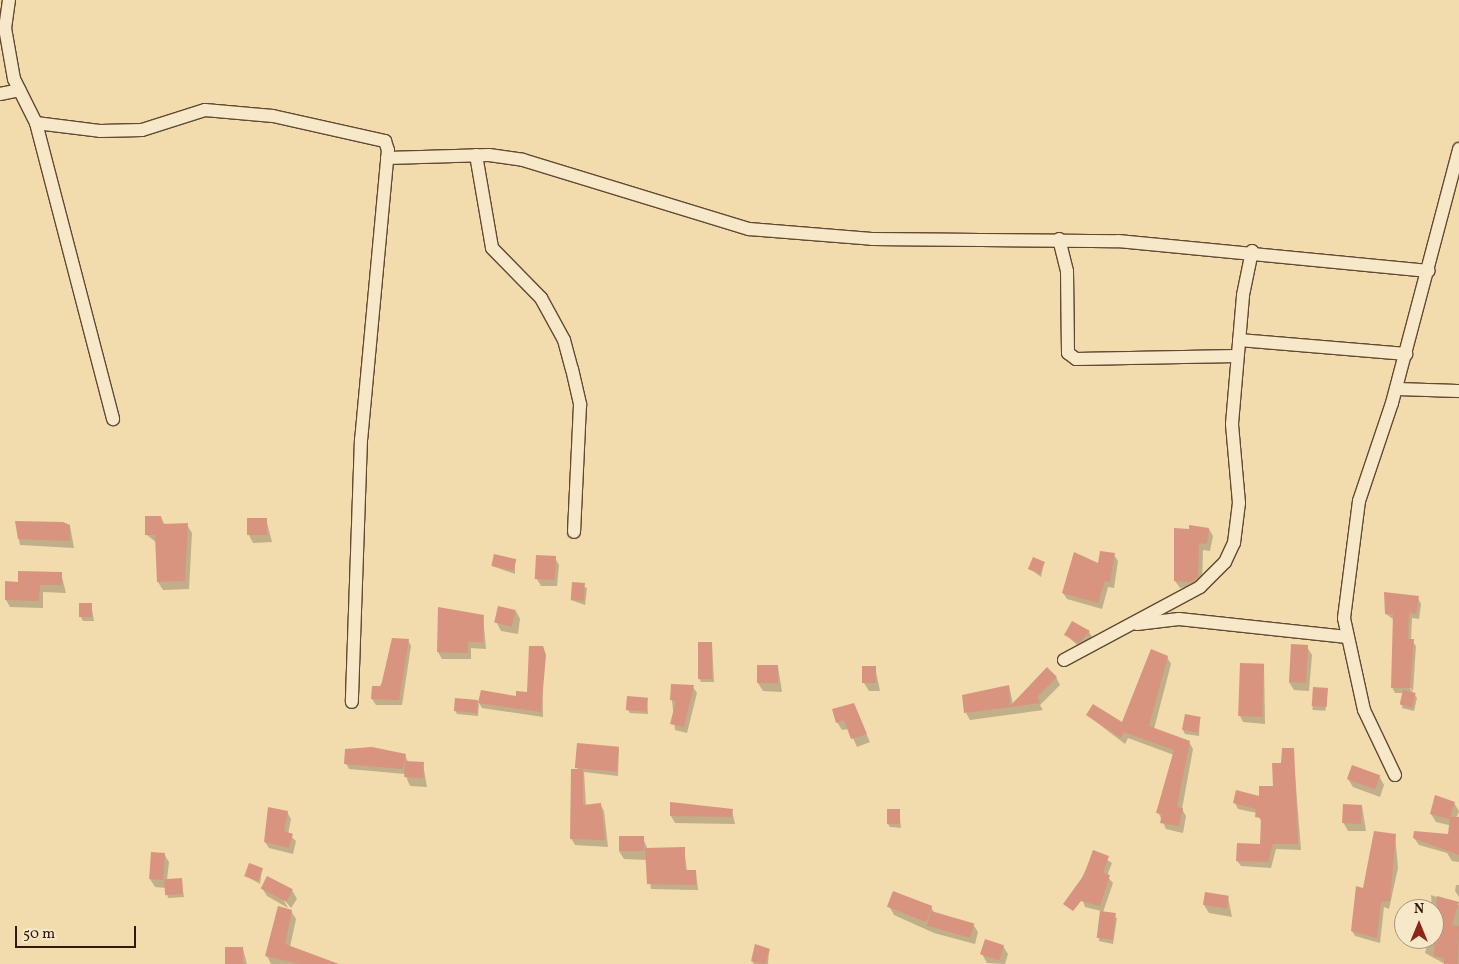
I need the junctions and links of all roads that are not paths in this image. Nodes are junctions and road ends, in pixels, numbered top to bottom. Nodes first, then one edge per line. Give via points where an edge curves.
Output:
1 (9, 0) edge
2 (20, 90) junction
3 (0, 94) edge
4 (36, 123) junction
5 (1459, 149) edge
6 (476, 155) junction
7 (387, 158) junction
8 (1058, 239) junction
9 (1252, 251) junction
10 (1429, 271) junction
11 (1239, 340) junction
12 (1406, 354) junction
13 (1238, 356) junction
14 (1396, 389) junction
15 (1459, 391) edge
16 (113, 419) dead end
17 (574, 532) dead end
18 (1130, 625) junction
19 (1347, 637) junction
20 (1064, 660) dead end
21 (352, 702) dead end
22 (1395, 775) dead end

1 - 2 street via 5,28
2 - 3 street
2 - 4 street
4 - 7 street via 100,131 142,130 205,110 273,116 374,135 385,141
4 - 16 street
5 - 10 street
6 - 7 street
6 - 8 street via 523,160 748,229 872,239
6 - 17 street via 492,248 542,298 568,355 580,405
7 - 21 street via 362,439
8 - 9 street
8 - 13 street via 1067,271 1068,353 1076,360
9 - 10 street
9 - 11 street
10 - 12 street
11 - 12 street
11 - 13 street
12 - 14 street
13 - 18 street via 1232,424 1239,503 1234,544 1225,562 1200,587
14 - 15 street
14 - 19 street via 1359,501 1344,618
18 - 19 street via 1179,619
18 - 20 street
19 - 22 street via 1364,710

